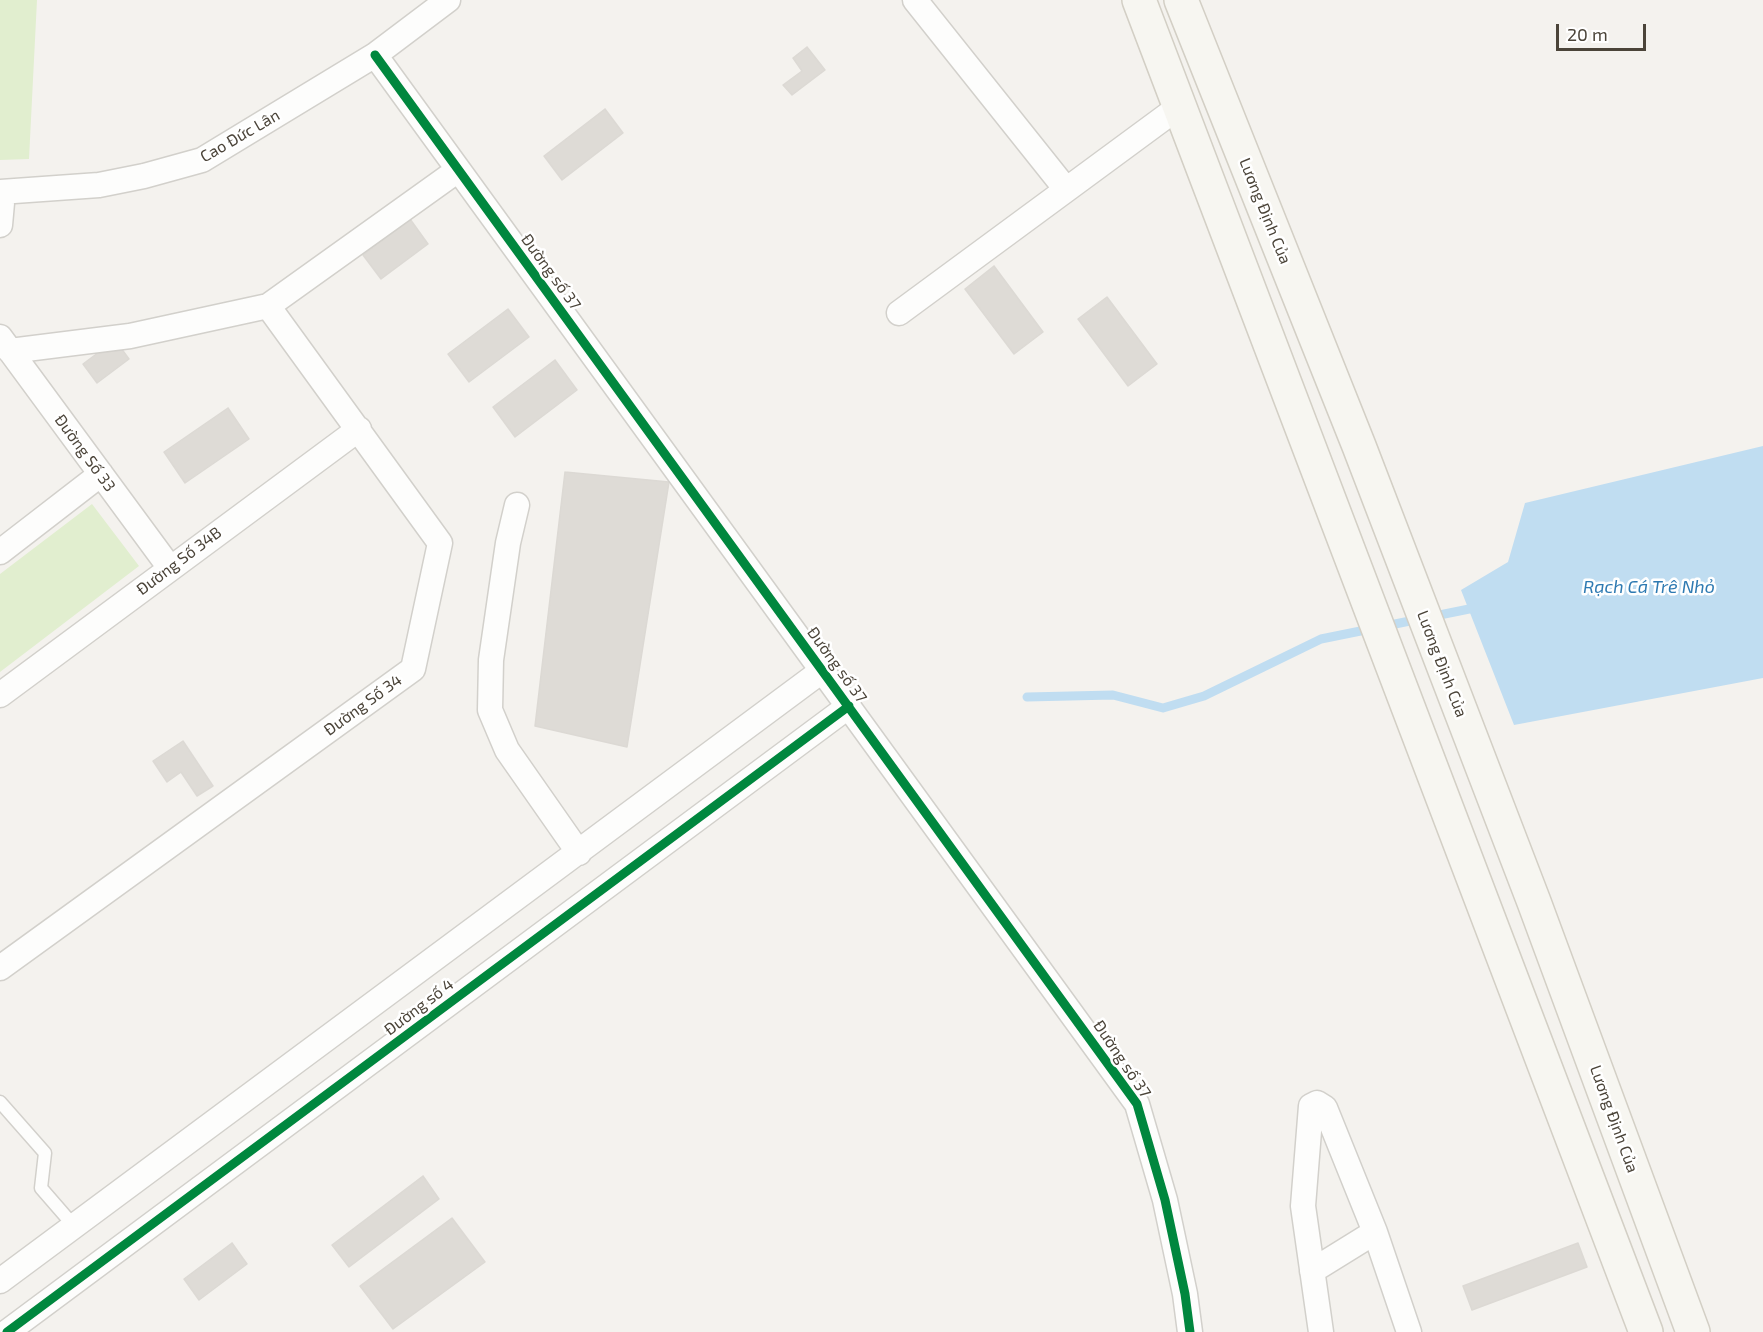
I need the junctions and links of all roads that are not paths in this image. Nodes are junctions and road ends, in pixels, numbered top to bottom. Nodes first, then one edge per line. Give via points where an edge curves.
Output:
1 (448, 0) edge
2 (915, 0) edge
3 (1139, 0) edge
4 (1181, 0) edge
5 (375, 55) junction
6 (1180, 106) junction
7 (458, 170) junction
8 (1065, 188) junction
9 (1, 192) edge
10 (0, 225) edge
11 (268, 306) junction
12 (899, 313) dead end
13 (5, 344) edge
14 (359, 429) junction
15 (101, 474) junction
16 (517, 505) dead end
17 (0, 552) edge
18 (170, 568) junction
19 (823, 670) junction
20 (0, 695) edge
21 (849, 706) junction
22 (579, 853) junction
23 (0, 968) edge
24 (0, 1102) edge
25 (74, 1226) junction
26 (1375, 1232) junction
27 (1312, 1271) junction
28 (0, 1281) edge
29 (7, 1332) edge
30 (1190, 1332) edge
31 (1321, 1332) edge
32 (1409, 1332) edge
33 (1646, 1332) edge
34 (1693, 1332) edge

1 - 5 street, Cao Đức Lân
2 - 8 street
3 - 6 main road
4 - 34 main road, Lương Định Của via 1359,446
5 - 7 street, Đường số 37
5 - 9 street, Cao Đức Lân via 202,160 99,185
6 - 8 street
6 - 33 main road
7 - 11 street
7 - 19 street, Đường số 37
8 - 12 street
9 - 10 street
11 - 13 street via 130,336
11 - 14 street, Đường Số 34
13 - 15 street, Đường Số 33
14 - 18 street, Đường Số 34B
14 - 23 street, Đường Số 34 via 440,543 413,669
15 - 17 street
15 - 18 street, Đường Số 33
16 - 22 street via 491,660 490,710 507,750
18 - 20 street, Đường Số 34B
19 - 21 street, Đường số 37
19 - 22 street, Đường số 4
21 - 29 street, Đường số 4
21 - 30 street, Đường số 37 via 1137,1104 1166,1200
22 - 25 street, Đường số 4
24 - 25 lane via 45,1153 41,1188
25 - 28 street, Đường số 4
26 - 27 street
26 - 27 street via 1325,1108 1313,1104 1303,1206
26 - 32 street
27 - 31 street

